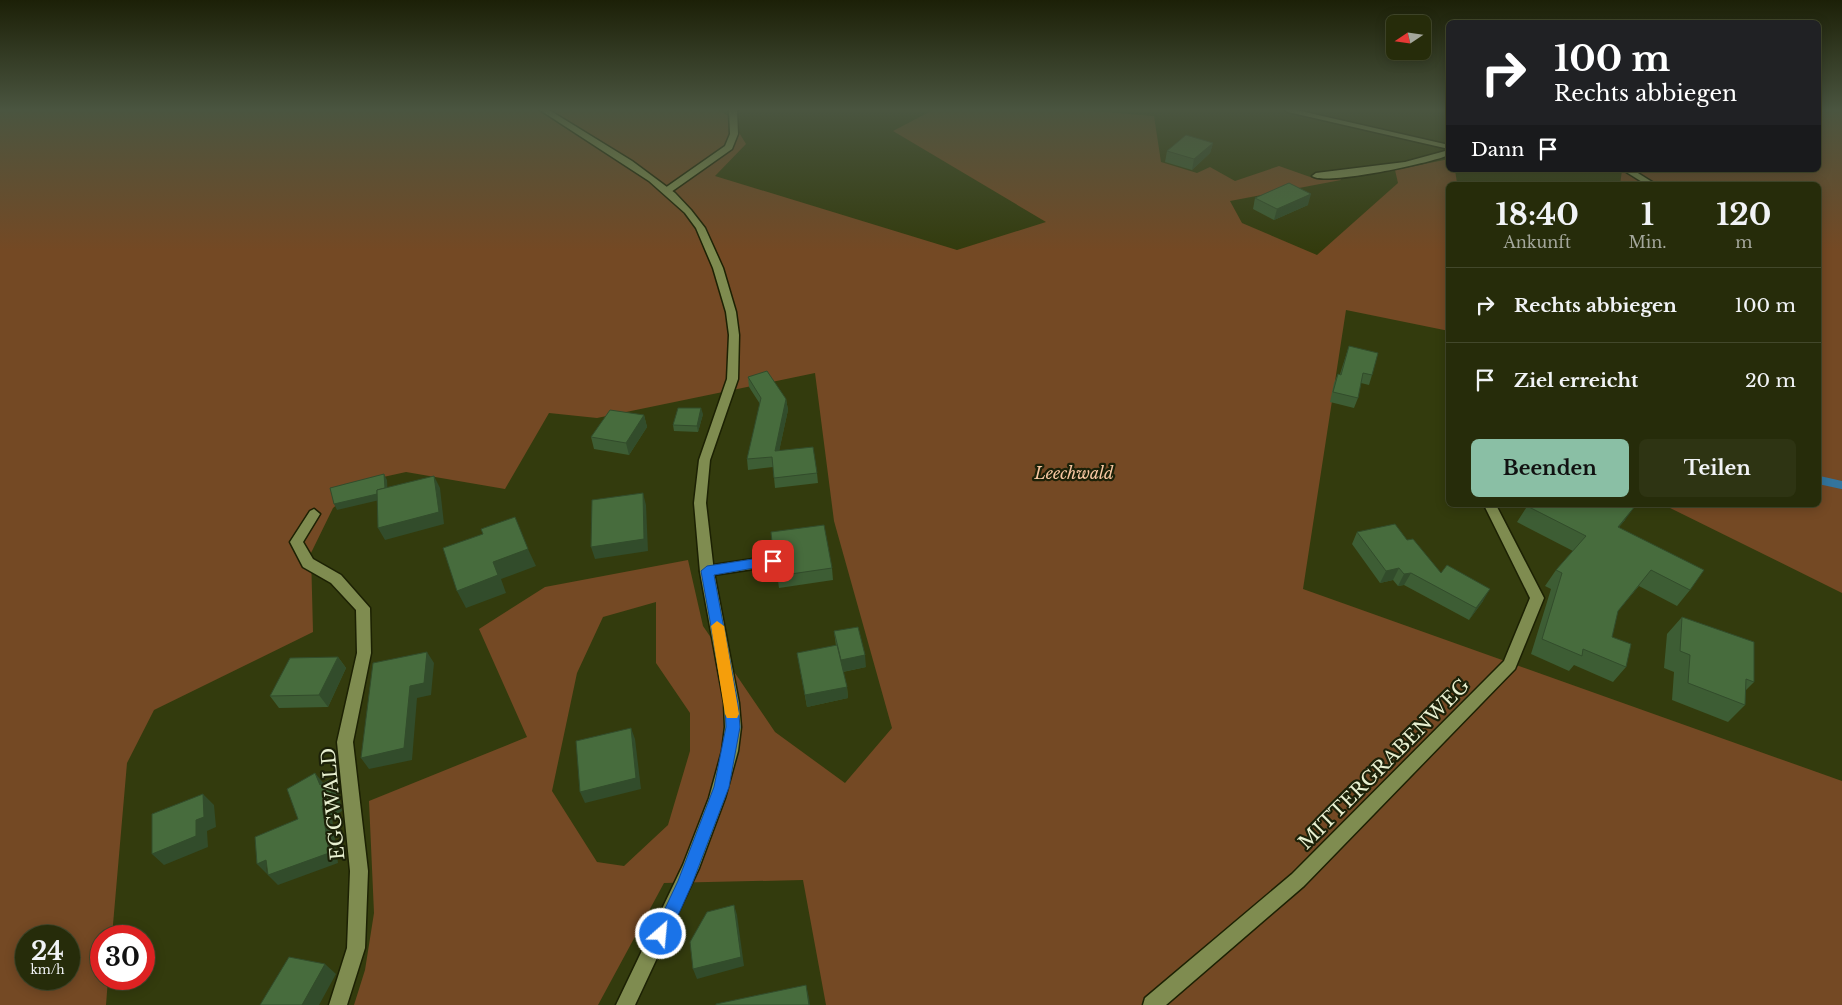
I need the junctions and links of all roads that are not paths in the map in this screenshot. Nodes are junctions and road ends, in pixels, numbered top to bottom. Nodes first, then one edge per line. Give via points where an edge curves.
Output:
1 (617, 157) edge
2 (715, 157) edge
3 (1431, 157) edge
4 (1630, 172) edge
5 (1316, 176) dead end
6 (1647, 182) edge
7 (668, 190) junction
8 (1491, 507) edge
9 (314, 514) dead end
10 (773, 561) edge
11 (707, 571) junction
12 (338, 1005) edge
13 (625, 1005) edge
14 (1152, 1005) edge

1 - 7 street
2 - 7 street
3 - 5 street via 1351,173
4 - 6 street
7 - 11 street via 700,227 733,318 733,377 701,481
8 - 14 street, MITTERGRABENWEG via 1537,598 1510,665 1298,880
9 - 12 street, EGGWALD via 296,542 308,563 336,579 363,608 364,653 345,742 359,871 356,948
10 - 11 street
11 - 13 street via 732,704 733,727 722,787 684,884

